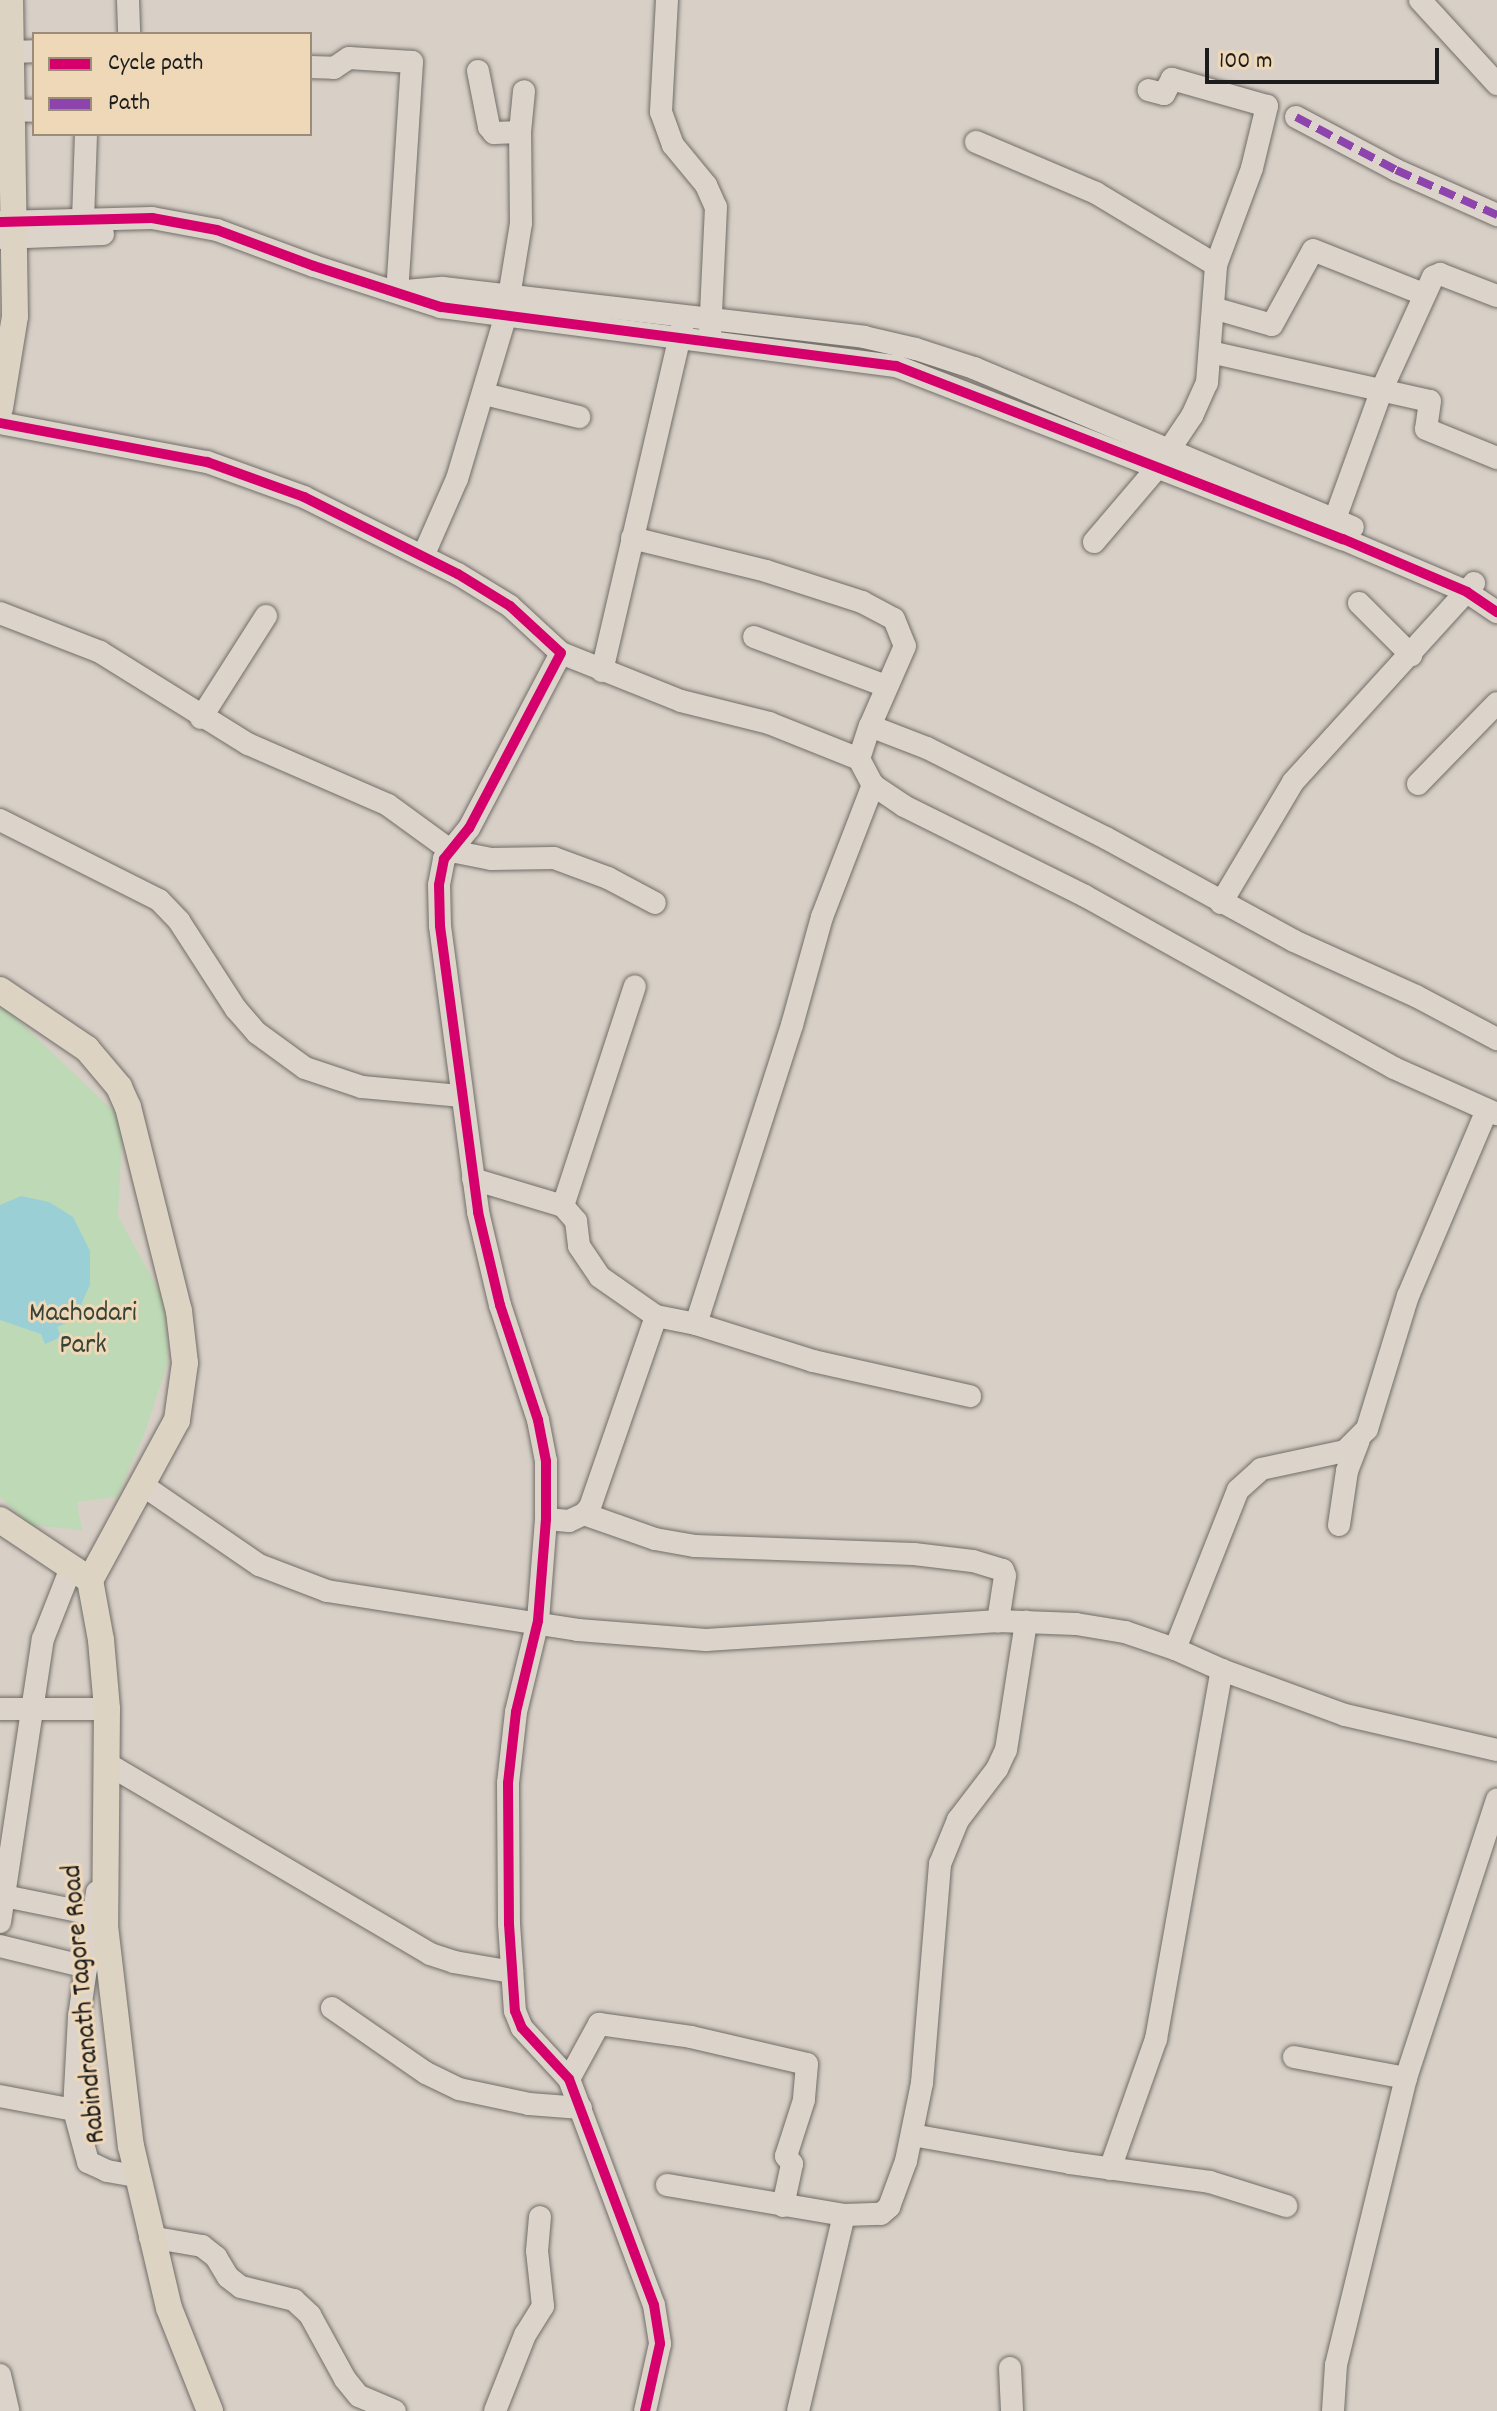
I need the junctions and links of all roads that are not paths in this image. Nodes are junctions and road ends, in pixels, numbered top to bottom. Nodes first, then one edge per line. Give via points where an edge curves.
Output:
1 (10, 0) edge
2 (128, 0) edge
3 (667, 0) edge
4 (1420, 0) edge
5 (129, 32) edge
6 (22, 52) edge
7 (312, 67) edge
8 (478, 71) dead end
9 (1497, 84) edge
10 (1148, 90) dead end
11 (524, 91) dead end
12 (22, 110) edge
13 (1296, 117) dead end
14 (520, 132) junction
15 (86, 136) edge
16 (976, 142) dead end
17 (1497, 215) edge
18 (83, 220) junction
19 (183, 224) junction
20 (6, 227) edge
21 (1216, 265) junction
22 (1, 285) edge
23 (397, 292) junction
24 (1423, 294) junction
25 (1497, 296) edge
26 (508, 306) junction
27 (1213, 308) junction
28 (712, 320) junction
29 (0, 323) edge
30 (682, 328) junction
31 (709, 344) junction
32 (1210, 352) junction
33 (1382, 389) junction
34 (484, 394) junction
35 (0, 408) edge
36 (579, 417) dead end
37 (0, 423) edge
38 (1162, 458) junction
39 (1497, 458) edge
40 (1335, 519) junction
41 (632, 538) junction
42 (1094, 542) dead end
43 (424, 554) junction
44 (1471, 588) junction
45 (1497, 597) edge
46 (1359, 603) dead end
47 (1497, 612) edge
48 (0, 613) edge
49 (266, 616) dead end
50 (754, 637) dead end
51 (561, 653) junction
52 (1411, 655) junction
53 (602, 671) junction
54 (886, 686) junction
55 (1497, 703) edge
56 (201, 718) junction
57 (870, 726) junction
58 (859, 759) junction
59 (1418, 784) dead end
60 (873, 785) junction
61 (0, 820) edge
62 (451, 851) junction
63 (655, 903) dead end
64 (1221, 903) junction
65 (635, 986) dead end
66 (4, 996) edge
67 (1497, 1039) edge
68 (460, 1096) junction
69 (1492, 1112) edge
70 (473, 1179) junction
71 (563, 1206) junction
72 (656, 1316) junction
73 (696, 1324) junction
74 (970, 1396) dead end
75 (1359, 1440) junction
76 (144, 1486) junction
77 (584, 1514) junction
78 (546, 1519) junction
79 (0, 1520) edge
80 (1339, 1525) dead end
81 (80, 1574) junction
82 (538, 1621) junction
83 (998, 1621) junction
84 (1026, 1622) junction
85 (1175, 1649) junction
86 (1222, 1670) junction
87 (0, 1709) edge
88 (34, 1709) junction
89 (107, 1709) junction
90 (1497, 1750) edge
91 (106, 1763) junction
92 (1497, 1799) edge
93 (103, 1860) junction
94 (4, 1896) junction
95 (93, 1914) junction
96 (0, 1922) edge
97 (0, 1946) edge
98 (86, 1967) junction
99 (512, 1972) junction
100 (332, 2008) dead end
101 (1294, 2057) dead end
102 (1406, 2078) junction
103 (569, 2079) junction
104 (0, 2096) edge
105 (581, 2108) junction
106 (74, 2110) junction
107 (912, 2135) junction
108 (1110, 2169) junction
109 (136, 2176) junction
110 (667, 2185) dead end
111 (783, 2206) junction
112 (1286, 2206) dead end
113 (844, 2215) junction
114 (540, 2217) dead end
115 (150, 2237) junction
116 (1010, 2368) dead end
117 (0, 2375) edge
118 (8, 2411) edge
119 (210, 2411) edge
120 (395, 2411) edge
121 (495, 2411) edge
122 (645, 2411) edge
123 (798, 2411) edge
124 (1012, 2411) edge
125 (1333, 2411) edge

1 - 6 main road
2 - 5 street
3 - 28 street via 661,112 673,145 706,185 716,207
4 - 9 street
6 - 12 main road
7 - 23 street via 334,68 349,58 412,62
8 - 14 street via 489,127 494,133
10 - 21 street via 1164,94 1172,79 1267,106 1252,168
11 - 14 street
12 - 20 main road
13 - 17 street
14 - 26 street via 521,223
15 - 18 street
16 - 21 street via 1096,193
18 - 19 street via 152,218
18 - 20 street
19 - 20 street via 150,233
19 - 23 street via 217,230
20 - 22 main road
20 - 35 main road via 13,329
21 - 27 street
22 - 29 main road
23 - 26 street via 441,307
24 - 25 street via 1437,274
24 - 27 street via 1313,250 1272,325
24 - 33 street
26 - 30 street
26 - 34 street
27 - 32 street
28 - 30 street
28 - 31 street
28 - 38 street via 864,337 942,356
30 - 31 street
30 - 41 street
31 - 38 street via 896,366
32 - 33 street
32 - 38 street via 1207,383 1192,416
33 - 39 street via 1430,401 1426,429
33 - 40 street
34 - 36 street
34 - 43 street via 449,504
37 - 43 street via 234,469
38 - 40 street
38 - 42 street
38 - 44 street via 1343,539
40 - 44 street
41 - 53 street
41 - 54 street via 766,571 883,612 902,632 905,646
43 - 51 street via 510,606
44 - 45 street
44 - 47 street
44 - 52 street
46 - 52 street
48 - 56 street via 100,652
49 - 56 street
50 - 54 street
51 - 53 street
51 - 62 street via 469,828
52 - 64 street via 1293,782
53 - 58 street via 681,701 769,723
54 - 57 street
55 - 59 street
56 - 62 street via 280,760 388,805
57 - 58 street
57 - 64 street via 981,775
58 - 60 street
60 - 69 street via 1394,1068
60 - 73 street via 822,917
61 - 68 street via 159,900 179,921 236,1009 257,1033 305,1068 362,1087
62 - 63 street via 491,859 554,858
62 - 68 street via 440,872 439,899
64 - 67 street
65 - 71 street
66 - 76 main road via 87,1049 113,1078 128,1107 179,1311 185,1363 177,1420
68 - 70 street
69 - 75 street via 1408,1296 1367,1429
70 - 71 street
70 - 78 street via 500,1305 538,1420 546,1461
71 - 72 street via 576,1221 579,1246 600,1277
72 - 73 street
72 - 77 street
73 - 74 street via 813,1361
75 - 80 street via 1347,1471
75 - 85 street via 1345,1451 1261,1469 1238,1490
76 - 81 main road
76 - 82 street via 259,1565 298,1583 364,1598
77 - 78 street via 569,1521
77 - 83 street via 655,1539 695,1546 973,1561 1003,1570
78 - 82 street
79 - 81 main road
81 - 88 street via 43,1639
81 - 89 main road, Rabindranath Tagore Road via 100,1631
82 - 83 street via 578,1630 706,1640
82 - 99 street via 516,1712 508,1783
83 - 84 street
84 - 85 street via 1113,1630
84 - 107 street via 1006,1750 958,1820 940,1864 931,1997
85 - 86 street
86 - 90 street via 1345,1715
86 - 108 street via 1156,2039
87 - 88 street
88 - 89 street
88 - 94 street
89 - 91 main road, Rabindranath Tagore Road
91 - 93 main road, Rabindranath Tagore Road
91 - 99 street via 430,1954
92 - 102 street
93 - 95 street
93 - 109 main road, Rabindranath Tagore Road via 105,1926
94 - 95 street
94 - 96 street
95 - 98 street
97 - 98 street
98 - 106 street
99 - 103 street via 522,2028
100 - 105 street via 426,2073 459,2089 529,2104
101 - 102 street
102 - 125 street via 1336,2365
103 - 105 street
103 - 111 street via 599,2024 691,2037 807,2064 804,2100 786,2156 792,2164
104 - 106 street
105 - 122 street via 658,2324 660,2344
106 - 109 street via 88,2162
107 - 108 street
107 - 113 street via 889,2207 872,2216
108 - 112 street via 1210,2182
109 - 115 main road, Rabindranath Tagore Road
110 - 111 street
111 - 113 street
113 - 123 street
114 - 121 street via 537,2251 543,2306 525,2335
115 - 119 main road, Rabindranath Tagore Road via 169,2308
115 - 120 street via 202,2246 234,2283 294,2300 310,2315 359,2396
116 - 124 street
117 - 118 street

